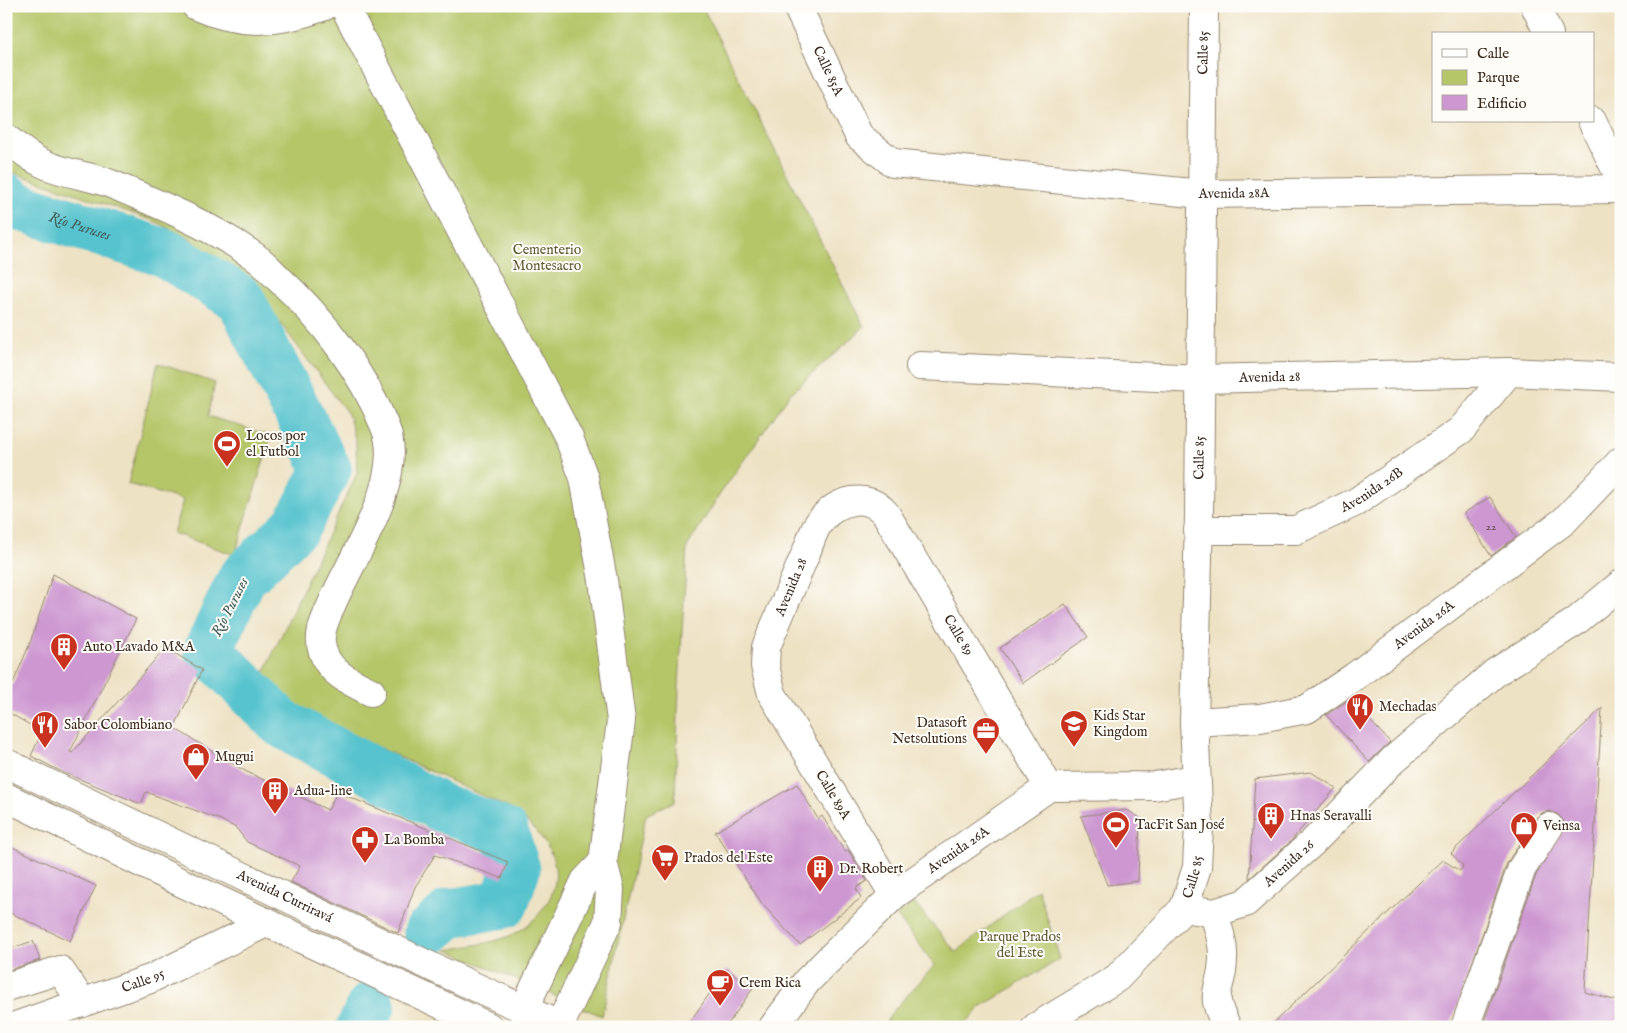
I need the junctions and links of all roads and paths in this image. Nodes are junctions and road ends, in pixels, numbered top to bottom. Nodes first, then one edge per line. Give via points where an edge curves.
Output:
1 (196, 6) edge
2 (326, 6) edge
3 (344, 6) edge
4 (797, 6) edge
5 (1204, 6) edge
6 (1535, 6) edge
7 (1548, 32) edge
8 (1592, 122) edge
9 (859, 136) joint
10 (6, 138) edge
11 (1621, 180) edge
12 (1621, 189) edge
13 (1202, 194) junction
14 (920, 366) dead end
15 (1509, 372) junction
16 (1621, 377) edge
17 (1200, 379) junction
18 (1621, 461) edge
19 (853, 499) joint
20 (1198, 530) junction
21 (1621, 584) edge
22 (371, 692) dead end
23 (772, 694) joint
24 (1194, 722) junction
25 (6, 763) edge
26 (1195, 779) junction
27 (1049, 787) junction
28 (6, 797) edge
29 (1549, 827) dead end
30 (603, 862) junction
31 (894, 895) junction
32 (1184, 908) junction
33 (1214, 913) junction
34 (268, 922) junction
35 (6, 988) edge
36 (83, 1003) junction
37 (524, 1009) junction
38 (562, 1026) edge
39 (13, 1027) edge
40 (490, 1027) edge
41 (773, 1027) edge
42 (1036, 1027) edge
43 (1226, 1027) edge
44 (1465, 1027) edge

1 - 2 main road via 220,16 259,21 299,16
3 - 30 main road via 564,429 584,478 603,580 621,721
4 - 9 main road, Calle 85A
5 - 13 main road, Calle 85
6 - 7 main road
8 - 11 main road
9 - 13 main road, Avenida 28A via 893,163
10 - 22 main road via 44,164 108,183 149,200 253,255 299,298 341,350 372,396 389,436 390,465 377,508 344,576 320,637 323,653 336,672
12 - 13 main road, Avenida 28A
13 - 17 main road, Calle 85
14 - 17 main road, Avenida 28
15 - 16 main road, Avenida 28
15 - 17 main road, Avenida 28
15 - 20 main road, Avenida 26B via 1461,430 1356,502 1296,530
17 - 20 main road, Calle 85
18 - 24 main road, Avenida 26A via 1564,522 1307,709 1260,718
19 - 23 main road, Avenida 28 via 837,506 819,522 766,646 765,666
19 - 27 main road, Calle 89 via 874,504 886,514
20 - 24 main road, Calle 85
21 - 33 main road, Avenida 26 via 1574,622 1496,672 1393,760 1313,842 1245,903
23 - 31 main road, Calle 89A
24 - 26 main road, Calle 85
25 - 37 main road, Avenida Curriravá
26 - 27 main road via 1154,786
26 - 32 main road, Calle 85 via 1199,826 1197,867
27 - 31 main road, Avenida 26A
28 - 34 main road
29 - 44 main road via 1522,868
30 - 37 main road via 585,881
30 - 38 main road via 610,889 608,922
31 - 41 main road, Avenida 26A via 807,982
32 - 33 main road, Avenida 26
32 - 42 main road via 1117,978
33 - 43 main road via 1223,946 1216,1007
34 - 36 main road, Calle 95 via 150,980
34 - 40 main road
35 - 36 main road via 60,970
36 - 39 main road, Calle 95
37 - 38 main road, Avenida Curriravá

